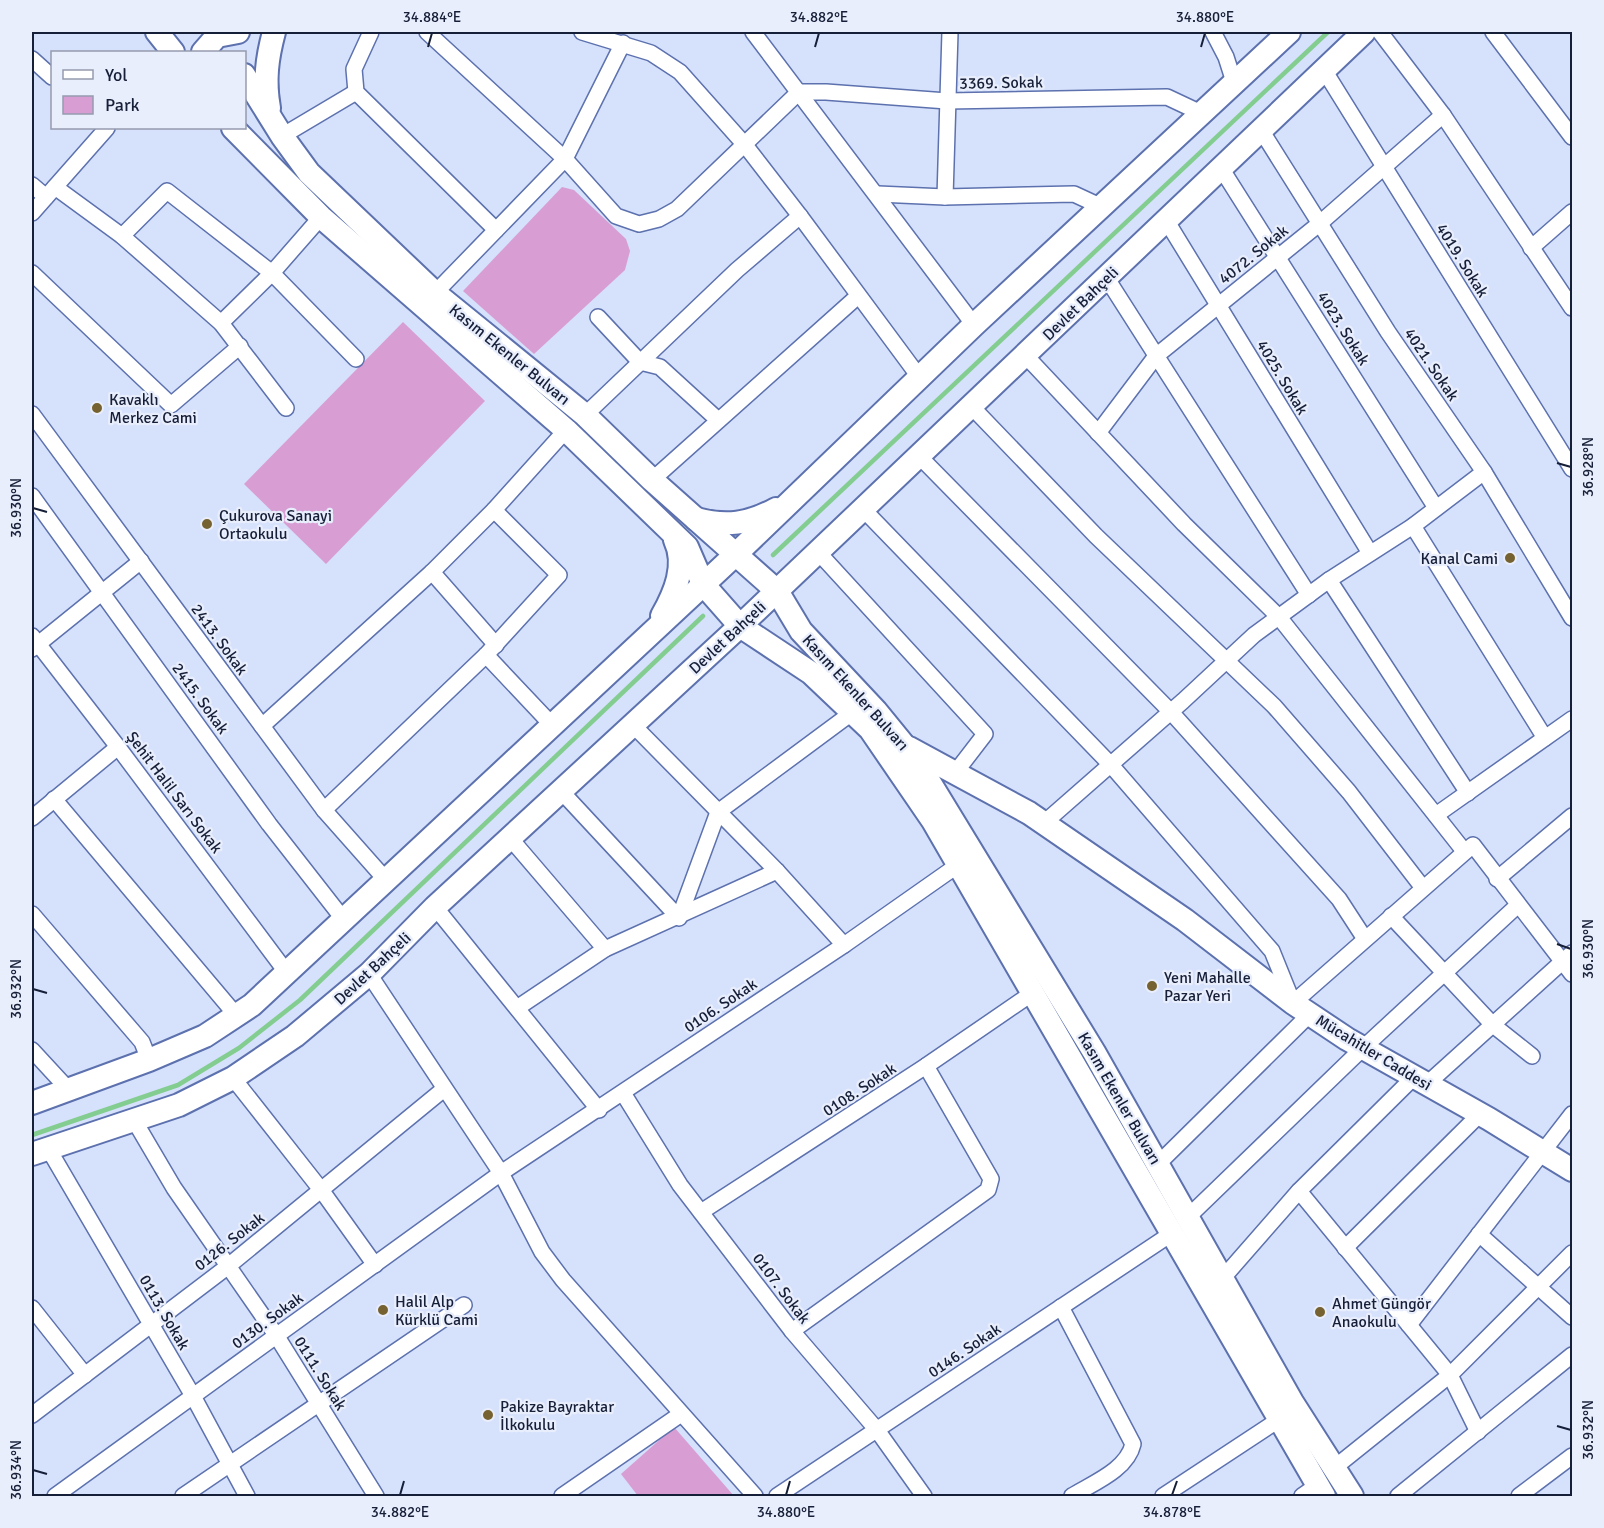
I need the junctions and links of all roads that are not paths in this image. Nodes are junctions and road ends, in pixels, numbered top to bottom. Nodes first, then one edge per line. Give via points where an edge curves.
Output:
1 (157, 32) edge
2 (274, 32) edge
3 (371, 32) edge
4 (427, 32) edge
5 (582, 32) edge
6 (753, 32) edge
7 (950, 32) edge
8 (1213, 32) edge
9 (1289, 32) edge
10 (1364, 32) edge
11 (1380, 32) edge
12 (1493, 32) edge
13 (623, 43) junction
14 (172, 51) edge
15 (32, 59) edge
16 (266, 61) junction
17 (1324, 70) junction
18 (51, 76) edge
19 (246, 76) edge
20 (246, 79) edge
21 (1234, 82) junction
22 (356, 92) junction
23 (799, 93) junction
24 (947, 101) junction
25 (1201, 113) junction
26 (1443, 115) junction
27 (270, 116) junction
28 (106, 129) edge
29 (234, 129) edge
30 (1261, 130) junction
31 (282, 136) junction
32 (1572, 136) edge
33 (745, 145) junction
34 (565, 159) junction
35 (1221, 168) junction
36 (1383, 168) junction
37 (32, 185) edge
38 (50, 192) junction
39 (878, 194) junction
40 (945, 197) junction
41 (1102, 207) junction
42 (1572, 212) edge
43 (32, 213) edge
44 (800, 216) junction
45 (321, 217) junction
46 (1166, 220) junction
47 (1319, 224) junction
48 (496, 230) junction
49 (122, 236) junction
50 (1532, 248) junction
51 (1277, 257) junction
52 (32, 273) edge
53 (272, 273) junction
54 (1106, 277) junction
55 (435, 293) junction
56 (858, 296) junction
57 (1218, 305) junction
58 (1572, 308) edge
59 (598, 317) dead end
60 (221, 323) junction
61 (974, 325) junction
62 (240, 346) junction
63 (1025, 355) junction
64 (1156, 356) junction
65 (356, 359) dead end
66 (640, 362) junction
67 (920, 378) junction
68 (971, 406) junction
69 (286, 408) dead end
70 (32, 414) edge
71 (585, 415) junction
72 (718, 420) junction
73 (566, 430) junction
74 (1098, 433) junction
75 (919, 456) junction
76 (1572, 470) edge
77 (1484, 472) junction
78 (652, 480) junction
79 (32, 496) edge
80 (793, 499) junction
81 (1436, 508) junction
82 (863, 509) junction
83 (494, 510) junction
84 (695, 519) junction
85 (1413, 526) junction
86 (670, 531) junction
87 (818, 552) junction
88 (1370, 553) junction
89 (735, 555) junction
90 (141, 561) junction
91 (432, 572) junction
92 (1329, 580) junction
93 (703, 584) junction
94 (102, 591) junction
95 (777, 591) junction
96 (1309, 595) junction
97 (1279, 617) junction
98 (1572, 618) edge
99 (740, 626) junction
100 (656, 628) junction
101 (34, 643) edge
102 (491, 650) junction
103 (1227, 660) junction
104 (853, 712) junction
105 (1171, 712) junction
106 (1572, 719) edge
107 (552, 725) junction
108 (633, 725) junction
109 (262, 726) junction
110 (1545, 738) junction
111 (904, 745) junction
112 (118, 747) junction
113 (1111, 765) junction
114 (955, 773) junction
115 (561, 791) junction
116 (1468, 793) junction
117 (54, 799) junction
118 (324, 810) junction
119 (718, 812) junction
120 (1436, 815) junction
121 (1572, 816) edge
122 (32, 818) edge
123 (1044, 823) junction
124 (510, 838) junction
125 (1464, 851) junction
126 (958, 865) junction
127 (777, 871) junction
128 (1497, 879) junction
129 (386, 880) junction
130 (1423, 888) junction
131 (1518, 905) junction
132 (435, 907) junction
133 (32, 914) edge
134 (1391, 916) junction
135 (679, 918) junction
136 (344, 920) junction
137 (1365, 939) junction
138 (844, 945) junction
139 (605, 949) junction
140 (1569, 963) edge
141 (1445, 972) junction
142 (287, 973) junction
143 (369, 974) junction
144 (1034, 992) junction
145 (517, 1008) junction
146 (1301, 1008) junction
147 (236, 1015) junction
148 (1493, 1025) junction
149 (1363, 1048) junction
150 (32, 1050) edge
151 (1532, 1056) dead end
152 (149, 1060) junction
153 (926, 1066) junction
154 (233, 1078) junction
155 (1421, 1080) junction
156 (68, 1089) junction
157 (444, 1089) junction
158 (623, 1093) junction
159 (32, 1103) edge
160 (599, 1110) junction
161 (1480, 1114) junction
162 (1572, 1114) edge
163 (134, 1120) junction
164 (40, 1151) edge
165 (1543, 1152) junction
166 (1158, 1164) junction
167 (1572, 1170) edge
168 (501, 1173) junction
169 (322, 1191) junction
170 (1299, 1191) junction
171 (701, 1212) junction
172 (1188, 1217) junction
173 (1171, 1234) junction
174 (1479, 1234) junction
175 (1346, 1248) junction
176 (1572, 1253) edge
177 (375, 1265) junction
178 (227, 1267) junction
179 (1222, 1279) junction
180 (1538, 1289) junction
181 (464, 1305) dead end
182 (1061, 1307) junction
183 (32, 1309) edge
184 (1572, 1317) edge
185 (152, 1324) junction
186 (1409, 1325) junction
187 (792, 1331) junction
188 (276, 1335) junction
189 (1572, 1355) edge
190 (85, 1375) junction
191 (1450, 1375) junction
192 (193, 1396) junction
193 (318, 1403) junction
194 (681, 1414) junction
195 (32, 1415) edge
196 (1280, 1419) junction
197 (877, 1430) junction
198 (1478, 1432) junction
199 (1569, 1462) edge
200 (229, 1463) junction
201 (1334, 1468) junction
202 (1315, 1493) edge
203 (786, 1494) edge
204 (375, 1496) edge
205 (55, 1497) edge
206 (183, 1497) edge
207 (247, 1497) edge
208 (562, 1497) edge
209 (755, 1497) edge
210 (924, 1497) edge
211 (1072, 1497) edge
212 (1163, 1497) edge
213 (1352, 1497) edge
214 (1398, 1497) edge
215 (1519, 1497) edge

1 - 14 street
2 - 16 street
3 - 22 street via 354,69
4 - 34 street
5 - 13 street
6 - 23 street
7 - 24 street
8 - 21 street via 1227,57
9 - 21 street
10 - 17 street, Devlet Bahçeli
11 - 26 street
12 - 32 street
13 - 33 street via 651,53 680,72
13 - 34 street
15 - 18 street
16 - 19 street
16 - 27 street
17 - 30 street, Devlet Bahçeli
17 - 36 street, 4019. Sokak
20 - 27 street, Kasım Ekenler Bulvarı
21 - 25 street
22 - 31 street
22 - 48 street
23 - 24 street, 3369. Sokak
23 - 33 street
23 - 39 street
24 - 25 street, 3369. Sokak via 1167,97
24 - 40 street
25 - 41 street
26 - 36 street, 4072. Sokak
26 - 50 street
27 - 31 street, Kasım Ekenler Bulvarı
28 - 38 street
29 - 45 street, Kasım Ekenler Bulvarı
30 - 35 street, Devlet Bahçeli
30 - 47 street, 4021. Sokak
31 - 55 street, Kasım Ekenler Bulvarı via 309,173
33 - 34 street via 677,209 639,224 616,216
33 - 44 street
34 - 48 street
35 - 46 street, Devlet Bahçeli
35 - 51 street, 4023. Sokak
36 - 47 street, 4072. Sokak
36 - 76 street, 4019. Sokak
37 - 38 street
38 - 43 street
38 - 49 street
39 - 40 street
39 - 61 street
40 - 41 street via 1074,194
41 - 61 street
42 - 50 street
44 - 56 street
44 - 66 street
45 - 53 street
45 - 73 street, Kasım Ekenler Bulvarı
46 - 54 street, Devlet Bahçeli
46 - 57 street, 4025. Sokak
47 - 51 street, 4072. Sokak
47 - 77 street, 4021. Sokak
48 - 55 street
49 - 53 street via 167,191
49 - 60 street
50 - 58 street
51 - 57 street, 4072. Sokak
51 - 81 street, 4023. Sokak
52 - 62 street via 171,405
53 - 60 street
53 - 65 street
54 - 63 street, Devlet Bahçeli
54 - 64 street
55 - 71 street, Kasım Ekenler Bulvarı
56 - 67 street
56 - 72 street
57 - 64 street, 4072. Sokak
57 - 88 street, 4025. Sokak
59 - 66 street
60 - 62 street
61 - 67 street
62 - 69 street
63 - 68 street, Devlet Bahçeli
63 - 74 street
64 - 74 street, 4072. Sokak
64 - 96 street
66 - 71 street
66 - 72 street via 660,368
67 - 80 street
68 - 75 street, Devlet Bahçeli
68 - 103 street via 1096,536
70 - 90 street, 2413. Sokak
71 - 78 street, Kasım Ekenler Bulvarı
72 - 78 street
73 - 83 street
73 - 86 street, Kasım Ekenler Bulvarı
74 - 97 street via 1184,525
75 - 82 street, Devlet Bahçeli
75 - 105 street
77 - 81 street
77 - 98 street, 4021. Sokak
78 - 84 street, Kasım Ekenler Bulvarı
79 - 94 street, 2415. Sokak
80 - 84 street via 761,517 734,525
80 - 89 street
81 - 85 street
82 - 87 street, Devlet Bahçeli
82 - 113 street
83 - 91 street
83 - 102 street via 559,574
84 - 89 street, Kasım Ekenler Bulvarı
85 - 88 street
85 - 110 street
86 - 93 street, Kasım Ekenler Bulvarı via 687,547
86 - 100 street via 681,552 678,580
87 - 95 street, Devlet Bahçeli
87 - 114 street via 986,734
88 - 92 street
89 - 93 street
89 - 95 street, Kasım Ekenler Bulvarı
90 - 94 street
90 - 109 street, 2413. Sokak
91 - 102 street
91 - 109 street
92 - 96 street
92 - 116 street
93 - 99 street, Kasım Ekenler Bulvarı
93 - 100 street
94 - 101 street
94 - 136 street, 2415. Sokak via 269,824
95 - 99 street, Devlet Bahçeli
95 - 111 street, Kasım Ekenler Bulvarı via 801,631
96 - 97 street
97 - 103 street
97 - 120 street
99 - 104 street, Kasım Ekenler Bulvarı via 811,673
99 - 108 street, Devlet Bahçeli
100 - 107 street
101 - 112 street, Şehit Halil Sarı Sokak
102 - 107 street
102 - 118 street
103 - 105 street
103 - 130 street via 1274,706 1349,792
104 - 119 street
104 - 126 street, Kasım Ekenler Bulvarı via 870,729 927,812
105 - 113 street
105 - 137 street via 1339,899
106 - 110 street
107 - 129 street
108 - 115 street, Devlet Bahçeli
108 - 119 street
109 - 118 street, 2413. Sokak
110 - 116 street
111 - 114 street, Mücahitler Caddesi
111 - 166 street, Kasım Ekenler Bulvarı via 1094,1052
112 - 117 street
112 - 142 street, Şehit Halil Sarı Sokak
113 - 123 street
113 - 146 street via 1272,951
114 - 123 street, Mücahitler Caddesi
115 - 124 street, Devlet Bahçeli
115 - 135 street
116 - 120 street
117 - 122 street
117 - 147 street
118 - 129 street, 2413. Sokak
119 - 127 street
119 - 135 street
120 - 125 street
121 - 128 street
123 - 146 street, Mücahitler Caddesi
124 - 132 street, Devlet Bahçeli
124 - 139 street
125 - 128 street via 1473,845
125 - 130 street
126 - 138 street, 0106. Sokak
126 - 144 street, Kasım Ekenler Bulvarı
127 - 135 street
127 - 138 street
128 - 131 street
129 - 136 street
130 - 134 street
131 - 140 street
131 - 141 street
132 - 143 street, Devlet Bahçeli
132 - 145 street
133 - 152 street via 142,1042
134 - 137 street
134 - 141 street
135 - 139 street
136 - 142 street
137 - 146 street
138 - 158 street, 0106. Sokak
139 - 145 street
140 - 148 street
141 - 148 street
141 - 149 street
142 - 147 street
143 - 154 street, Devlet Bahçeli via 296,1036
143 - 157 street
144 - 153 street, 0108. Sokak
144 - 173 street, Kasım Ekenler Bulvarı
145 - 160 street
146 - 149 street, Mücahitler Caddesi
146 - 166 street
147 - 152 street via 205,1036
148 - 151 street
148 - 155 street
149 - 155 street, Mücahitler Caddesi
149 - 172 street
150 - 156 street
152 - 156 street
153 - 171 street, 0108. Sokak
153 - 187 street via 992,1179 988,1190
154 - 163 street, Devlet Bahçeli via 178,1105
154 - 169 street
155 - 161 street, Mücahitler Caddesi
155 - 170 street
156 - 159 street
157 - 168 street
157 - 169 street, 0126. Sokak
158 - 160 street, 0106. Sokak
158 - 171 street, 0107. Sokak
160 - 168 street, 0106. Sokak
161 - 165 street, Mücahitler Caddesi
161 - 175 street
162 - 165 street
163 - 164 street, Devlet Bahçeli
163 - 178 street, 0111. Sokak
164 - 185 street, 0113. Sokak
165 - 167 street, Mücahitler Caddesi
165 - 174 street
166 - 172 street, Kasım Ekenler Bulvarı
168 - 177 street, 0130. Sokak
168 - 194 street via 542,1252
169 - 177 street
169 - 178 street, 0126. Sokak
170 - 175 street
170 - 179 street
171 - 187 street, 0107. Sokak
172 - 179 street, Kasım Ekenler Bulvarı
173 - 182 street, 0146. Sokak
173 - 196 street, Kasım Ekenler Bulvarı
174 - 180 street
174 - 186 street
175 - 186 street
176 - 180 street
177 - 188 street, 0130. Sokak
178 - 185 street, 0126. Sokak
178 - 188 street, 0111. Sokak
179 - 201 street, Kasım Ekenler Bulvarı
180 - 184 street
180 - 191 street
181 - 193 street
182 - 197 street, 0146. Sokak
182 - 211 street via 1133,1444 1120,1466
183 - 190 street
185 - 190 street, 0126. Sokak
185 - 192 street, 0113. Sokak
186 - 191 street
187 - 197 street, 0107. Sokak
188 - 192 street, 0130. Sokak
188 - 193 street, 0111. Sokak
189 - 198 street
190 - 195 street, 0126. Sokak
191 - 198 street
191 - 201 street
192 - 200 street, 0113. Sokak
192 - 205 street, 0130. Sokak
193 - 200 street
193 - 204 street, 0111. Sokak
194 - 208 street
194 - 209 street
196 - 202 street, Kasım Ekenler Bulvarı
196 - 212 street
197 - 203 street, 0146. Sokak
197 - 210 street, 0107. Sokak
198 - 214 street
199 - 215 street
200 - 206 street
200 - 207 street, 0113. Sokak
201 - 213 street, Kasım Ekenler Bulvarı

